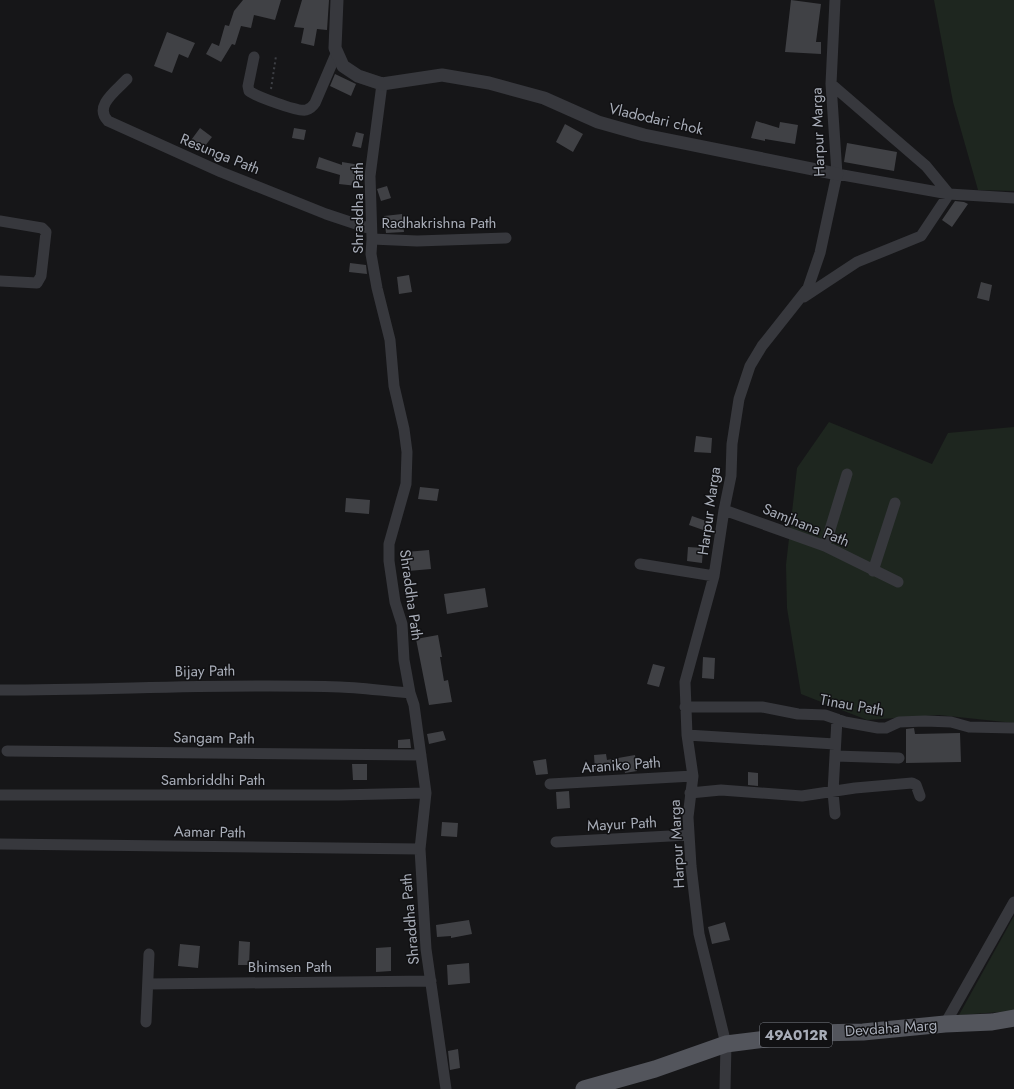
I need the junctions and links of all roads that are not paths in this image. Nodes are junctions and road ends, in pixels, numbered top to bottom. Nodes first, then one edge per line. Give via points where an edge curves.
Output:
1 (337, 0) edge
2 (835, 0) edge
3 (336, 54) junction
4 (254, 57) dead end
5 (127, 79) dead end
6 (382, 84) junction
7 (831, 84) junction
8 (837, 174) junction
9 (949, 194) junction
10 (1014, 198) edge
11 (0, 221) edge
12 (372, 234) junction
13 (506, 238) dead end
14 (0, 281) edge
15 (797, 302) junction
16 (847, 474) dead end
17 (895, 503) dead end
18 (724, 510) junction
19 (825, 546) junction
20 (640, 564) dead end
21 (873, 571) junction
22 (714, 576) junction
23 (898, 582) dead end
24 (0, 690) edge
25 (410, 693) junction
26 (685, 707) junction
27 (837, 719) junction
28 (1014, 728) edge
29 (687, 735) junction
30 (835, 744) junction
31 (7, 751) dead end
32 (421, 755) junction
33 (834, 756) junction
34 (899, 758) dead end
35 (693, 776) junction
36 (550, 784) dead end
37 (833, 792) junction
38 (426, 793) junction
39 (690, 793) junction
40 (0, 795) edge
41 (920, 796) dead end
42 (834, 814) dead end
43 (689, 835) junction
44 (556, 842) dead end
45 (0, 844) edge
46 (420, 849) junction
47 (1014, 902) edge
48 (149, 954) dead end
49 (431, 981) junction
50 (148, 984) junction
51 (1014, 1018) edge
52 (146, 1022) dead end
53 (945, 1024) junction
54 (726, 1044) junction
55 (446, 1089) edge
56 (584, 1089) edge
57 (725, 1089) edge

1 - 3 street
2 - 7 street, Harpur Marga
3 - 4 street via 312,108 306,110 269,100 249,91
3 - 6 street, Vladodari chok via 343,66 358,76
5 - 12 street, Resunga Path via 105,102 102,112 108,121 221,172
6 - 8 street, Vladodari chok via 442,75 489,83 544,98 598,122 644,135
6 - 12 street, Shraddha Path via 370,176
7 - 8 street, Harpur Marga
7 - 9 street via 926,166
8 - 9 street, Vladodari chok
8 - 15 street, Harpur Marga via 820,253 808,288
9 - 10 street, Vladodari chok
9 - 15 street via 922,236 857,262
11 - 14 street via 45,230 45,251 41,276 37,283
12 - 13 street, Radhakrishna Path via 417,241
12 - 25 street, Shraddha Path via 371,254 390,340 394,386 407,452 406,484 389,544 389,561 395,602 402,624 404,660
15 - 18 street, Harpur Marga via 762,346 750,366 740,399
16 - 19 street
17 - 21 street
18 - 19 street, Samjhana Path
18 - 22 street, Harpur Marga
19 - 21 street, Samjhana Path
20 - 22 street
21 - 23 street, Samjhana Path
22 - 26 street, Harpur Marga via 685,682
24 - 25 street, Bijay Path via 212,686 341,687
25 - 32 street, Shraddha Path
26 - 27 street, Tinau Path via 762,707
26 - 29 street, Harpur Marga
27 - 28 street, Tinau Path via 878,728 886,728 899,722 925,721 951,722 969,727
27 - 30 street
29 - 30 street
29 - 35 street, Harpur Marga
30 - 33 street
31 - 32 street, Sangam Path
32 - 38 street, Shraddha Path
33 - 34 street
33 - 37 street
35 - 36 street, Araniko Path
35 - 39 street, Harpur Marga
37 - 39 street via 802,796 720,790
37 - 41 street via 912,783 916,785
37 - 42 street
38 - 40 street, Sambriddhi Path
38 - 46 street, Shraddha Path
39 - 43 street, Harpur Marga
43 - 44 street, Mayur Path
43 - 54 street, Harpur Marga via 699,934
45 - 46 street, Aamar Path
46 - 49 street, Shraddha Path via 426,949
47 - 53 street
48 - 50 street
49 - 50 street, Bhimsen Path
49 - 55 street, Shraddha Path
50 - 52 street
51 - 53 main road, Devdaha Marg / 49A012R via 992,1022
53 - 54 main road, Devdaha Marg / 49A012R via 863,1032 814,1033
54 - 56 main road, Devdaha Marg / 49A012R via 655,1069
54 - 57 street, Harpur Marga

